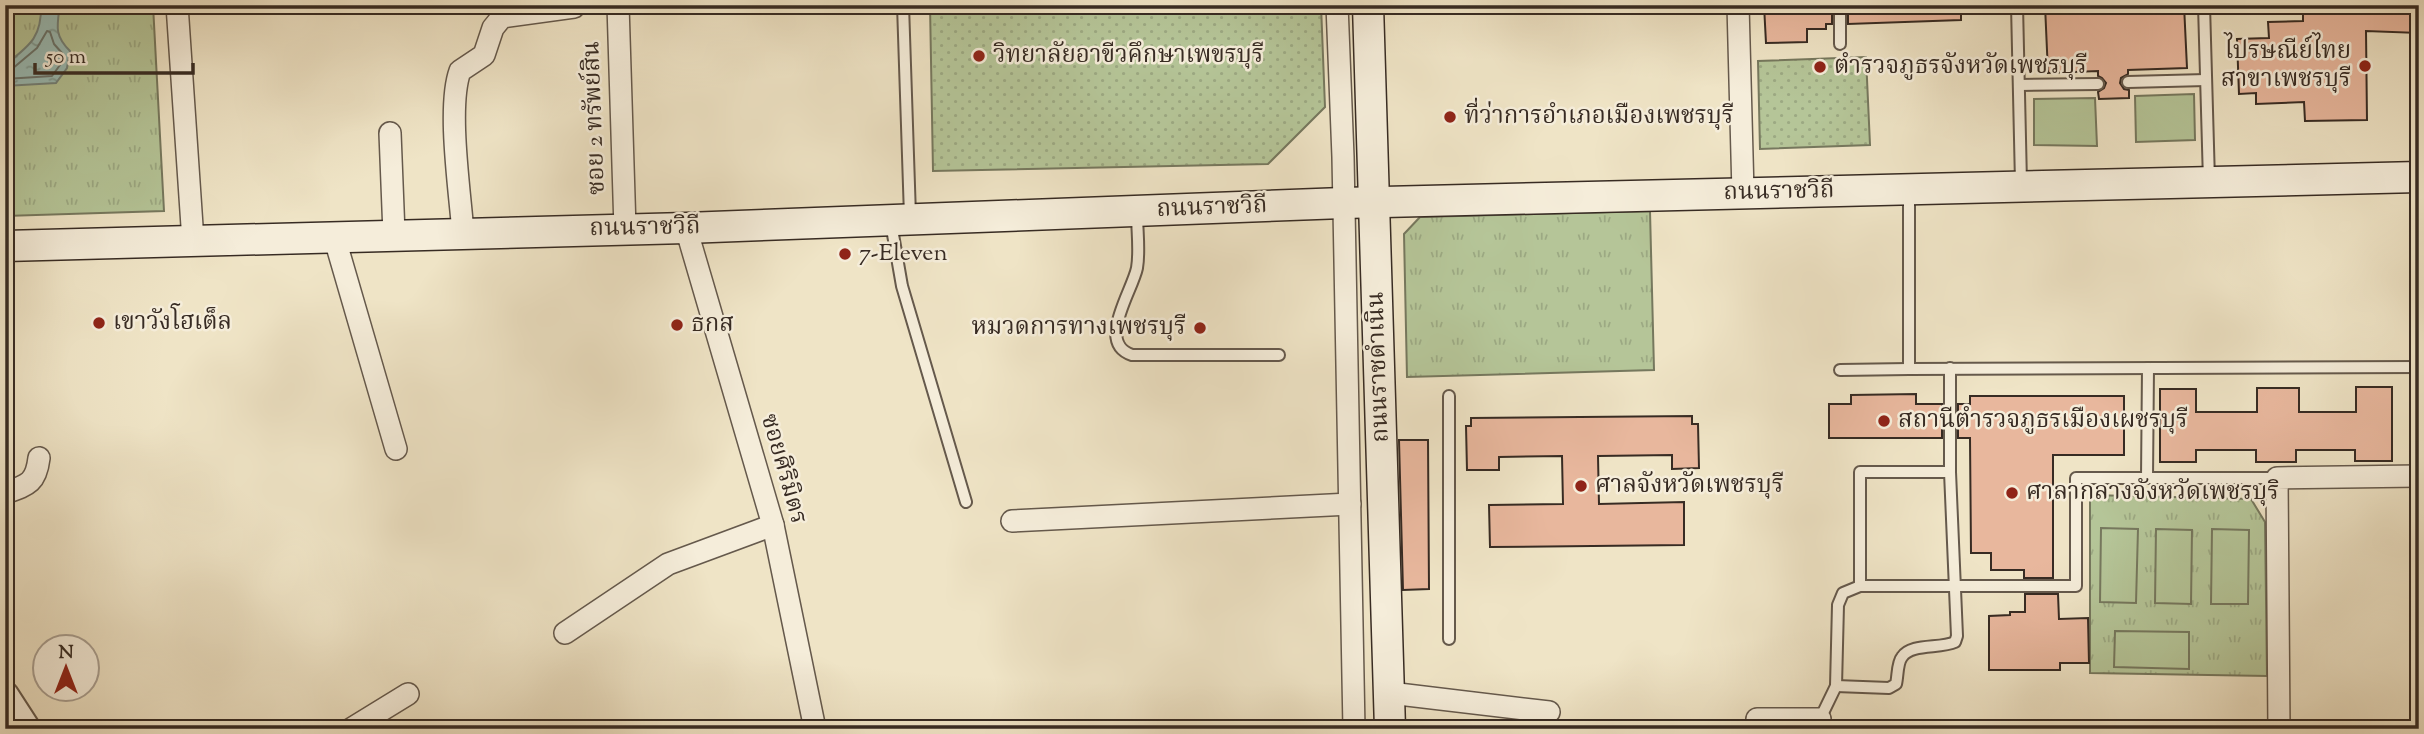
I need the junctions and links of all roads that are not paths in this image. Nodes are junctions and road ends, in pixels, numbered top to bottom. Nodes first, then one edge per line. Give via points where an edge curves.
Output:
1 (177, 5) edge
2 (618, 5) edge
3 (904, 5) edge
4 (1337, 5) edge
5 (1368, 5) edge
6 (1738, 5) edge
7 (1840, 5) edge
8 (2017, 5) edge
9 (2204, 5) edge
10 (574, 7) dead end
11 (1840, 44) dead end
12 (2206, 80) junction
13 (2128, 82) dead end
14 (2098, 83) dead end
15 (2019, 85) junction
16 (390, 134) dead end
17 (2419, 177) edge
18 (2208, 182) junction
19 (2021, 186) junction
20 (1909, 189) junction
21 (1743, 193) junction
22 (1343, 203) junction
23 (1375, 203) junction
24 (1137, 210) junction
25 (900, 219) junction
26 (686, 228) junction
27 (625, 229) junction
28 (463, 233) junction
29 (394, 234) junction
30 (334, 236) junction
31 (193, 241) junction
32 (5, 246) edge
33 (1279, 355) dead end
34 (2419, 367) edge
35 (1950, 368) junction
36 (2148, 368) junction
37 (1909, 369) junction
38 (1840, 370) dead end
39 (1450, 396) dead end
40 (396, 449) dead end
41 (39, 458) dead end
42 (1950, 472) junction
43 (2419, 476) edge
44 (2147, 478) junction
45 (2277, 478) junction
46 (1350, 480) junction
47 (1383, 480) junction
48 (5, 493) edge
49 (967, 502) dead end
50 (1350, 504) junction
51 (1012, 521) dead end
52 (773, 524) junction
53 (1860, 586) junction
54 (1956, 587) junction
55 (565, 633) dead end
56 (1450, 639) dead end
57 (1836, 686) junction
58 (1390, 693) junction
59 (408, 694) dead end
60 (5, 695) edge
61 (1549, 712) dead end
62 (1757, 719) dead end
63 (1820, 724) edge
64 (27, 729) edge
65 (351, 729) edge
66 (815, 729) edge
67 (1354, 729) edge
68 (1390, 729) edge
69 (2279, 729) edge

1 - 31 street
2 - 27 street, ซอย 2 ทรัพย์สิน
3 - 25 lane
4 - 22 street
5 - 23 main road, ถนนราชดำเนิน
6 - 21 street
7 - 11 lane
8 - 15 lane
9 - 12 lane
10 - 28 street via 502,18 493,28 484,55 460,71 455,90
12 - 13 lane
12 - 18 lane
14 - 15 lane
15 - 19 lane
16 - 29 street
17 - 18 main road, ถนนราชวิถี
18 - 19 main road, ถนนราชวิถี
19 - 20 main road, ถนนราชวิถี
20 - 21 main road, ถนนราชวิถี
20 - 37 lane
21 - 23 main road, ถนนราชวิถี
22 - 23 main road, ถนนราชวิถี
22 - 24 main road, ถนนราชวิถี
22 - 46 street
23 - 47 main road, ถนนราชดำเนิน
24 - 25 main road, ถนนราชวิถี
24 - 33 lane via 1137,266 1116,336 1122,352
25 - 26 main road, ถนนราชวิถี
25 - 49 lane via 902,286
26 - 27 main road, ถนนราชวิถี
26 - 52 street, ซอยศิริมิตร
27 - 28 main road, ถนนราชวิถี
28 - 29 main road, ถนนราชวิถี
29 - 30 main road, ถนนราชวิถี
30 - 31 main road, ถนนราชวิถี
30 - 40 street
31 - 32 main road, ถนนราชวิถี
34 - 36 lane
35 - 36 lane
35 - 37 lane
35 - 42 lane
36 - 44 lane
37 - 38 lane
39 - 56 lane
41 - 48 street via 31,482
42 - 53 lane via 1860,472
42 - 54 lane
43 - 45 street
44 - 45 lane
44 - 54 lane via 2076,478 2076,586
45 - 69 street
46 - 47 street
46 - 50 street
47 - 58 main road, ถนนราชดำเนิน
50 - 51 street
50 - 67 street
52 - 55 street via 668,564
52 - 66 street, ซอยศิริมิตร
53 - 54 lane
53 - 57 lane via 1843,593 1838,605
54 - 57 lane via 1955,642 1904,653 1896,684 1889,688
57 - 63 lane
58 - 61 street
58 - 68 main road, ถนนราชดำเนิน
59 - 65 street
60 - 64 street
62 - 63 street

